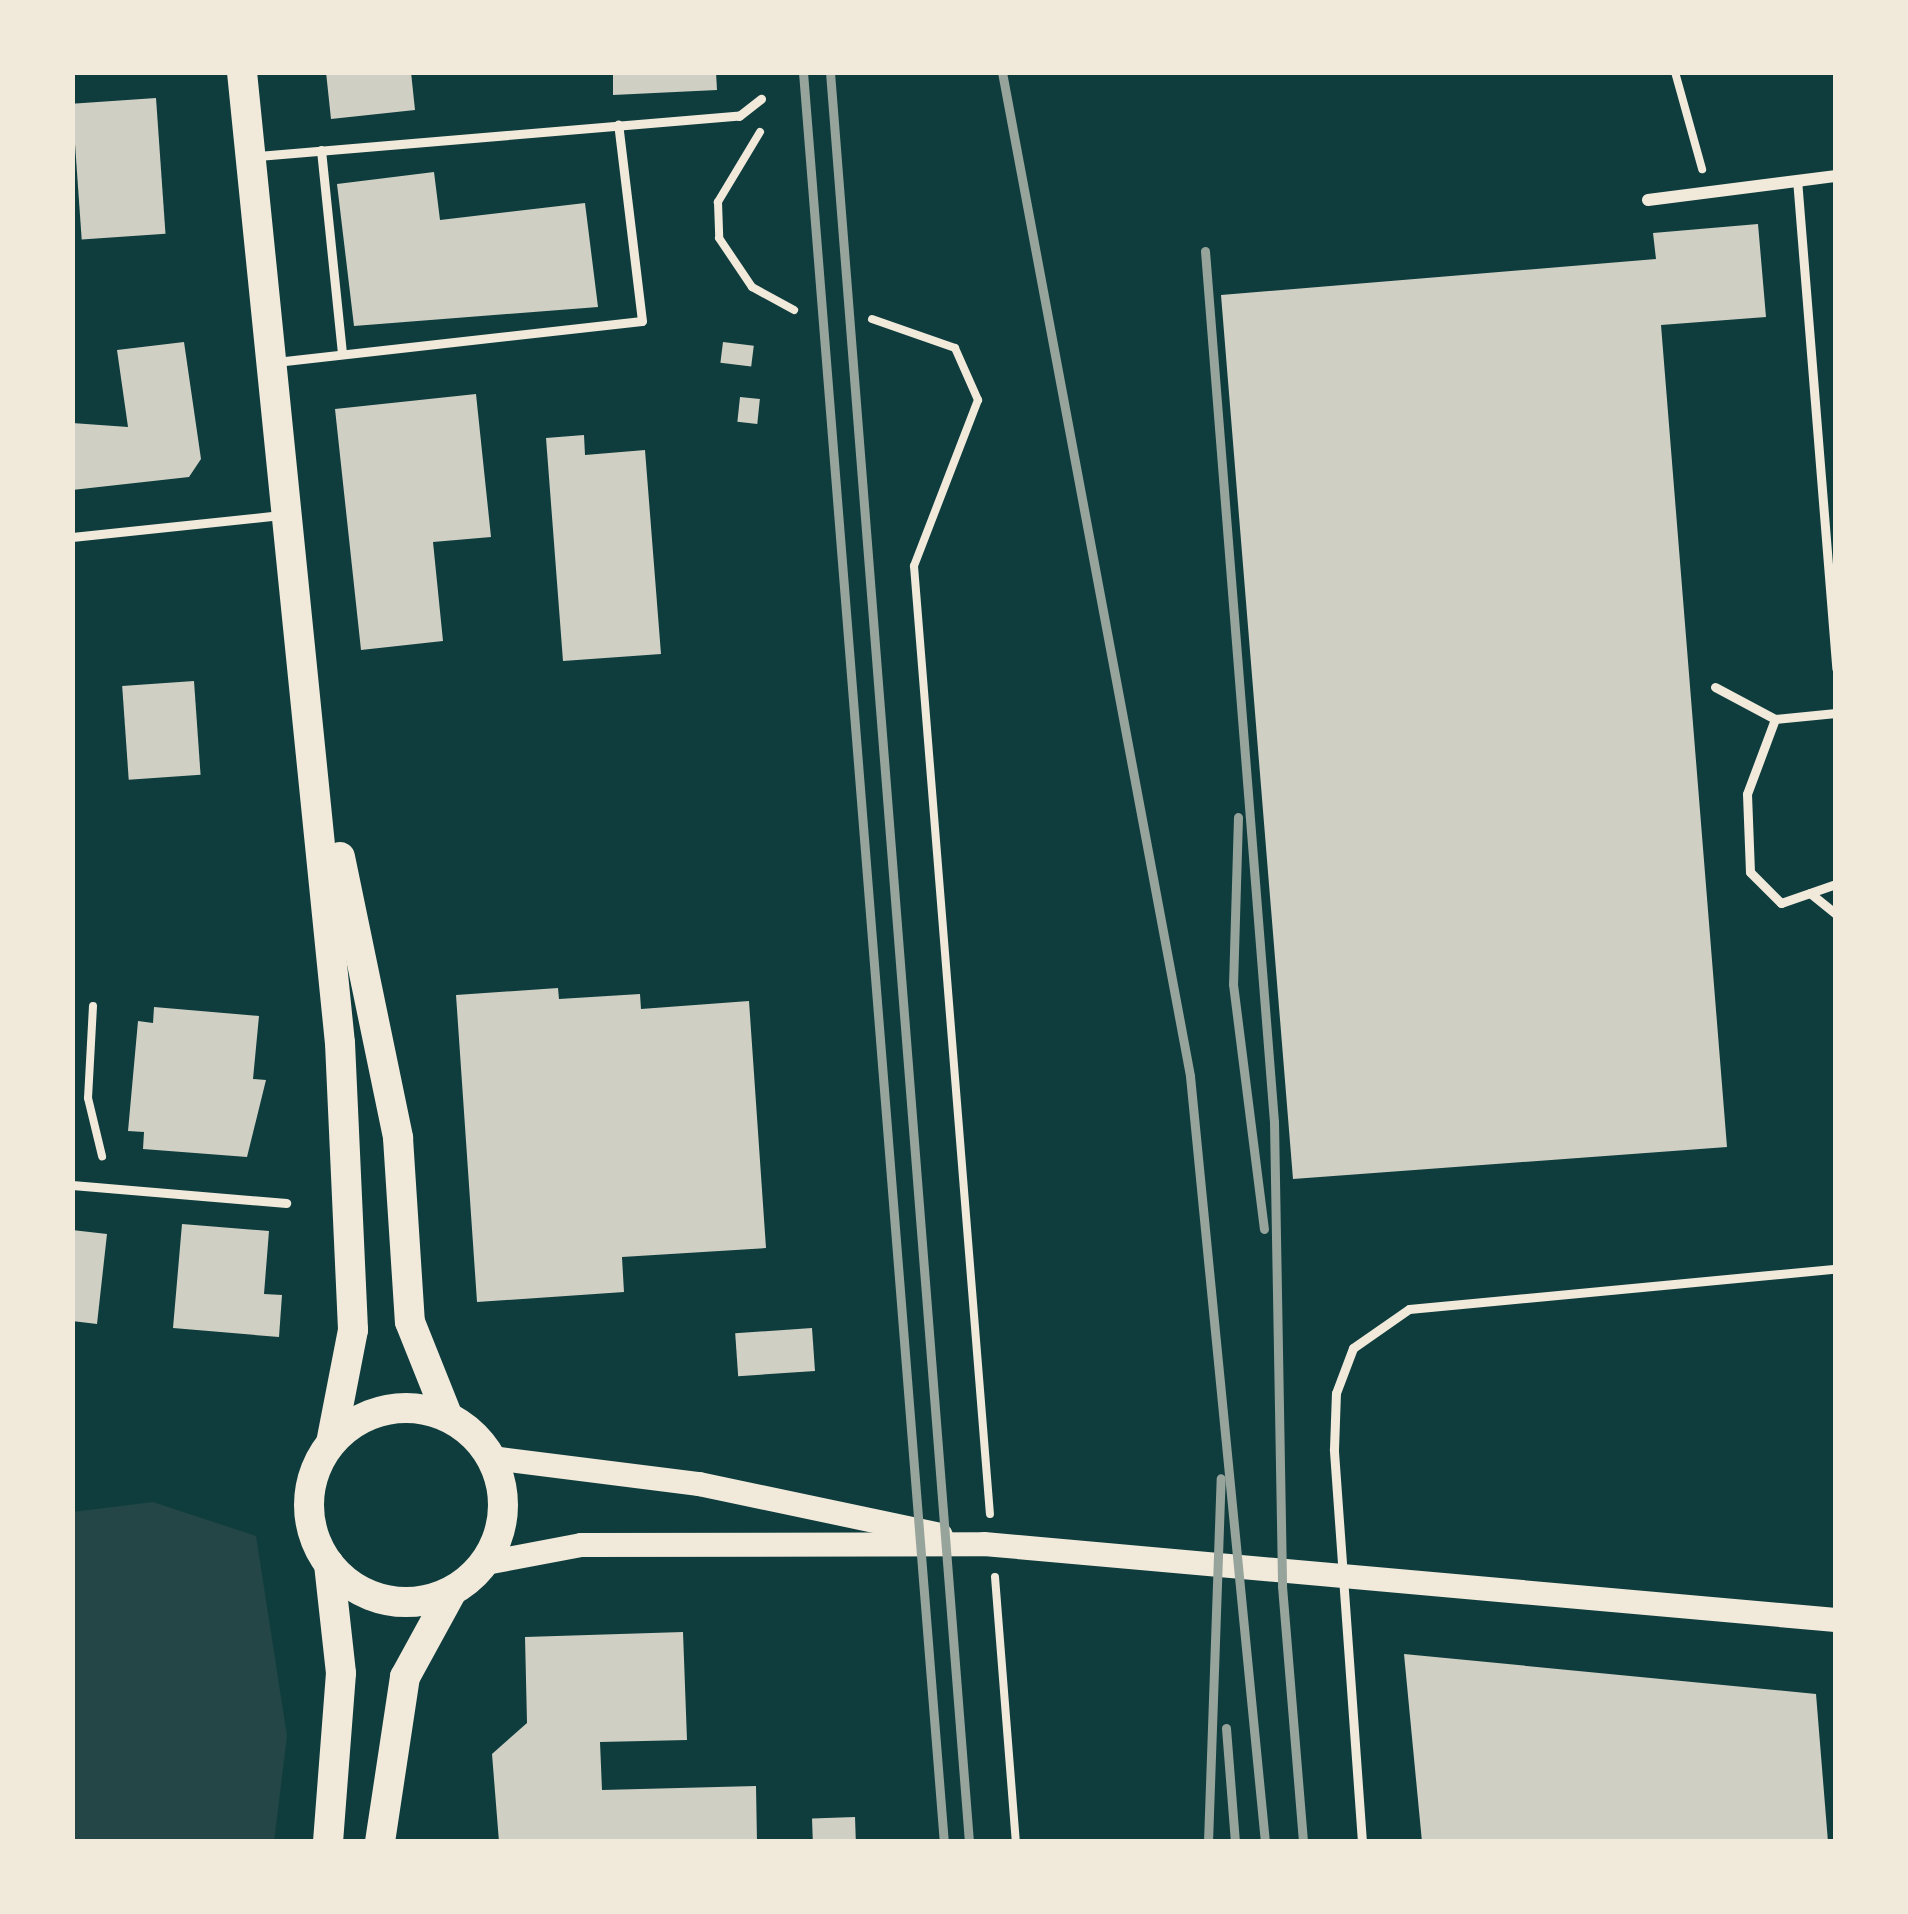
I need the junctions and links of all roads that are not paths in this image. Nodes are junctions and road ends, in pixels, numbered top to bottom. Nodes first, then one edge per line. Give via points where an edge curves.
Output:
1 (242, 72) edge
2 (761, 99) road end
3 (618, 124) junction
4 (321, 150) junction
5 (250, 157) junction
6 (1836, 176) edge
7 (1796, 178) junction
8 (1648, 200) dead end
9 (342, 354) junction
10 (270, 362) junction
11 (285, 515) junction
12 (72, 537) edge
13 (1836, 668) edge
14 (1715, 686) dead end
15 (1836, 713) edge
16 (1775, 719) junction
17 (316, 752) junction
18 (1836, 884) edge
19 (1810, 893) junction
20 (1836, 914) edge
21 (375, 1009) junction
22 (338, 1017) junction
23 (72, 1185) edge
24 (286, 1203) dead end
25 (1836, 1269) edge
26 (448, 1417) junction
27 (332, 1443) junction
28 (492, 1458) junction
29 (990, 1546) junction
30 (486, 1563) junction
31 (328, 1564) junction
32 (452, 1592) junction
33 (1836, 1620) edge
34 (328, 1842) edge
35 (380, 1842) edge
36 (1362, 1842) edge

1 - 5 main road
2 - 3 lane via 739,116
3 - 4 lane
3 - 9 lane via 642,321
4 - 5 lane
4 - 9 lane
5 - 10 main road
6 - 7 street
7 - 8 street via 1706,185
7 - 13 lane
9 - 10 lane
10 - 11 main road
11 - 12 lane
11 - 17 main road
14 - 16 lane
15 - 16 lane
16 - 19 lane via 1747,794 1750,872 1781,903
17 - 21 main road
17 - 22 main road
18 - 19 lane
19 - 20 lane
21 - 22 main road via 349,1003
21 - 26 main road via 398,1138 410,1322
22 - 27 main road via 353,1330
23 - 24 lane
25 - 36 lane via 1409,1310 1353,1348 1336,1393 1334,1449
26 - 27 main road via 388,1409
26 - 28 main road
27 - 31 main road via 309,1516
28 - 29 main road via 699,1484
28 - 30 main road via 504,1511
29 - 30 main road via 581,1545
29 - 33 main road
30 - 32 main road
31 - 32 main road via 398,1603
31 - 34 main road via 341,1673
32 - 35 main road via 405,1678

